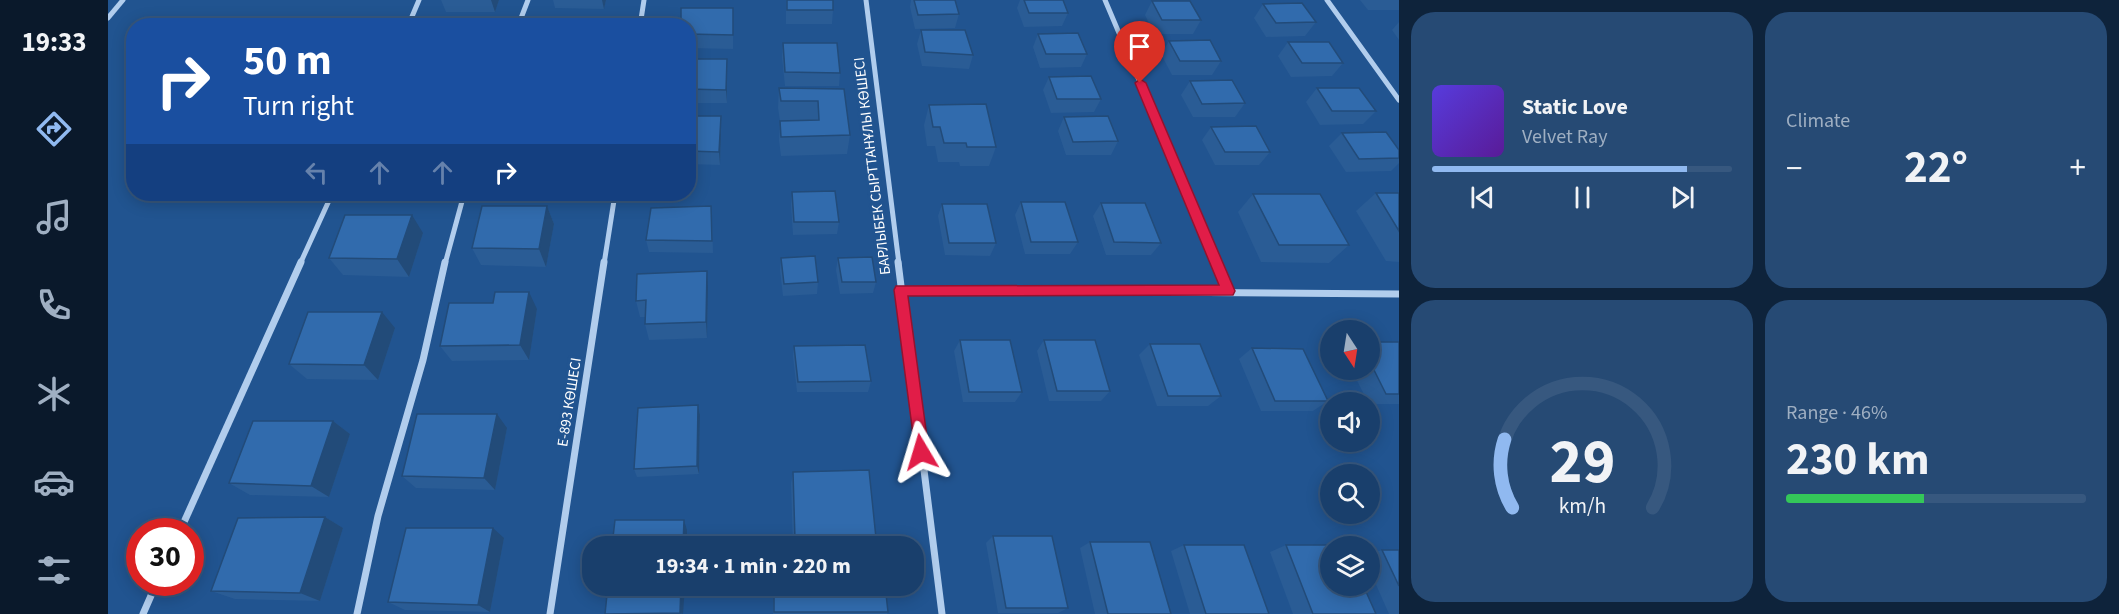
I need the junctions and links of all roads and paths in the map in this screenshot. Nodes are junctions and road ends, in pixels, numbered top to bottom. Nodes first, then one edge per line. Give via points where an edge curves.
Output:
1 (123, 0) edge
2 (419, 0) edge
3 (528, 0) edge
4 (644, 0) edge
5 (866, 0) edge
6 (1105, 0) edge
7 (1327, 0) edge
8 (108, 18) edge
9 (411, 18) edge
10 (521, 18) edge
11 (641, 18) edge
12 (1399, 100) edge
13 (329, 201) edge
14 (462, 201) edge
15 (614, 201) edge
16 (901, 290) junction
17 (1228, 291) junction
18 (1399, 294) edge
19 (186, 518) edge
20 (151, 596) edge
21 (143, 614) edge
22 (357, 614) edge
23 (550, 614) edge
24 (942, 614) edge

1 - 8 street
2 - 9 street
3 - 10 street
4 - 11 street
5 - 16 street, БАРЛЫБЕК СЫРТТАНҰЛЫ КӨШЕСІ
6 - 17 street
7 - 12 street
13 - 19 street
14 - 22 street via 423,360 378,516
15 - 23 street, Е-893 КӨШЕСІ
16 - 17 street
16 - 24 street, БАРЛЫБЕК СЫРТТАНҰЛЫ КӨШЕСІ
17 - 18 street
20 - 21 street

